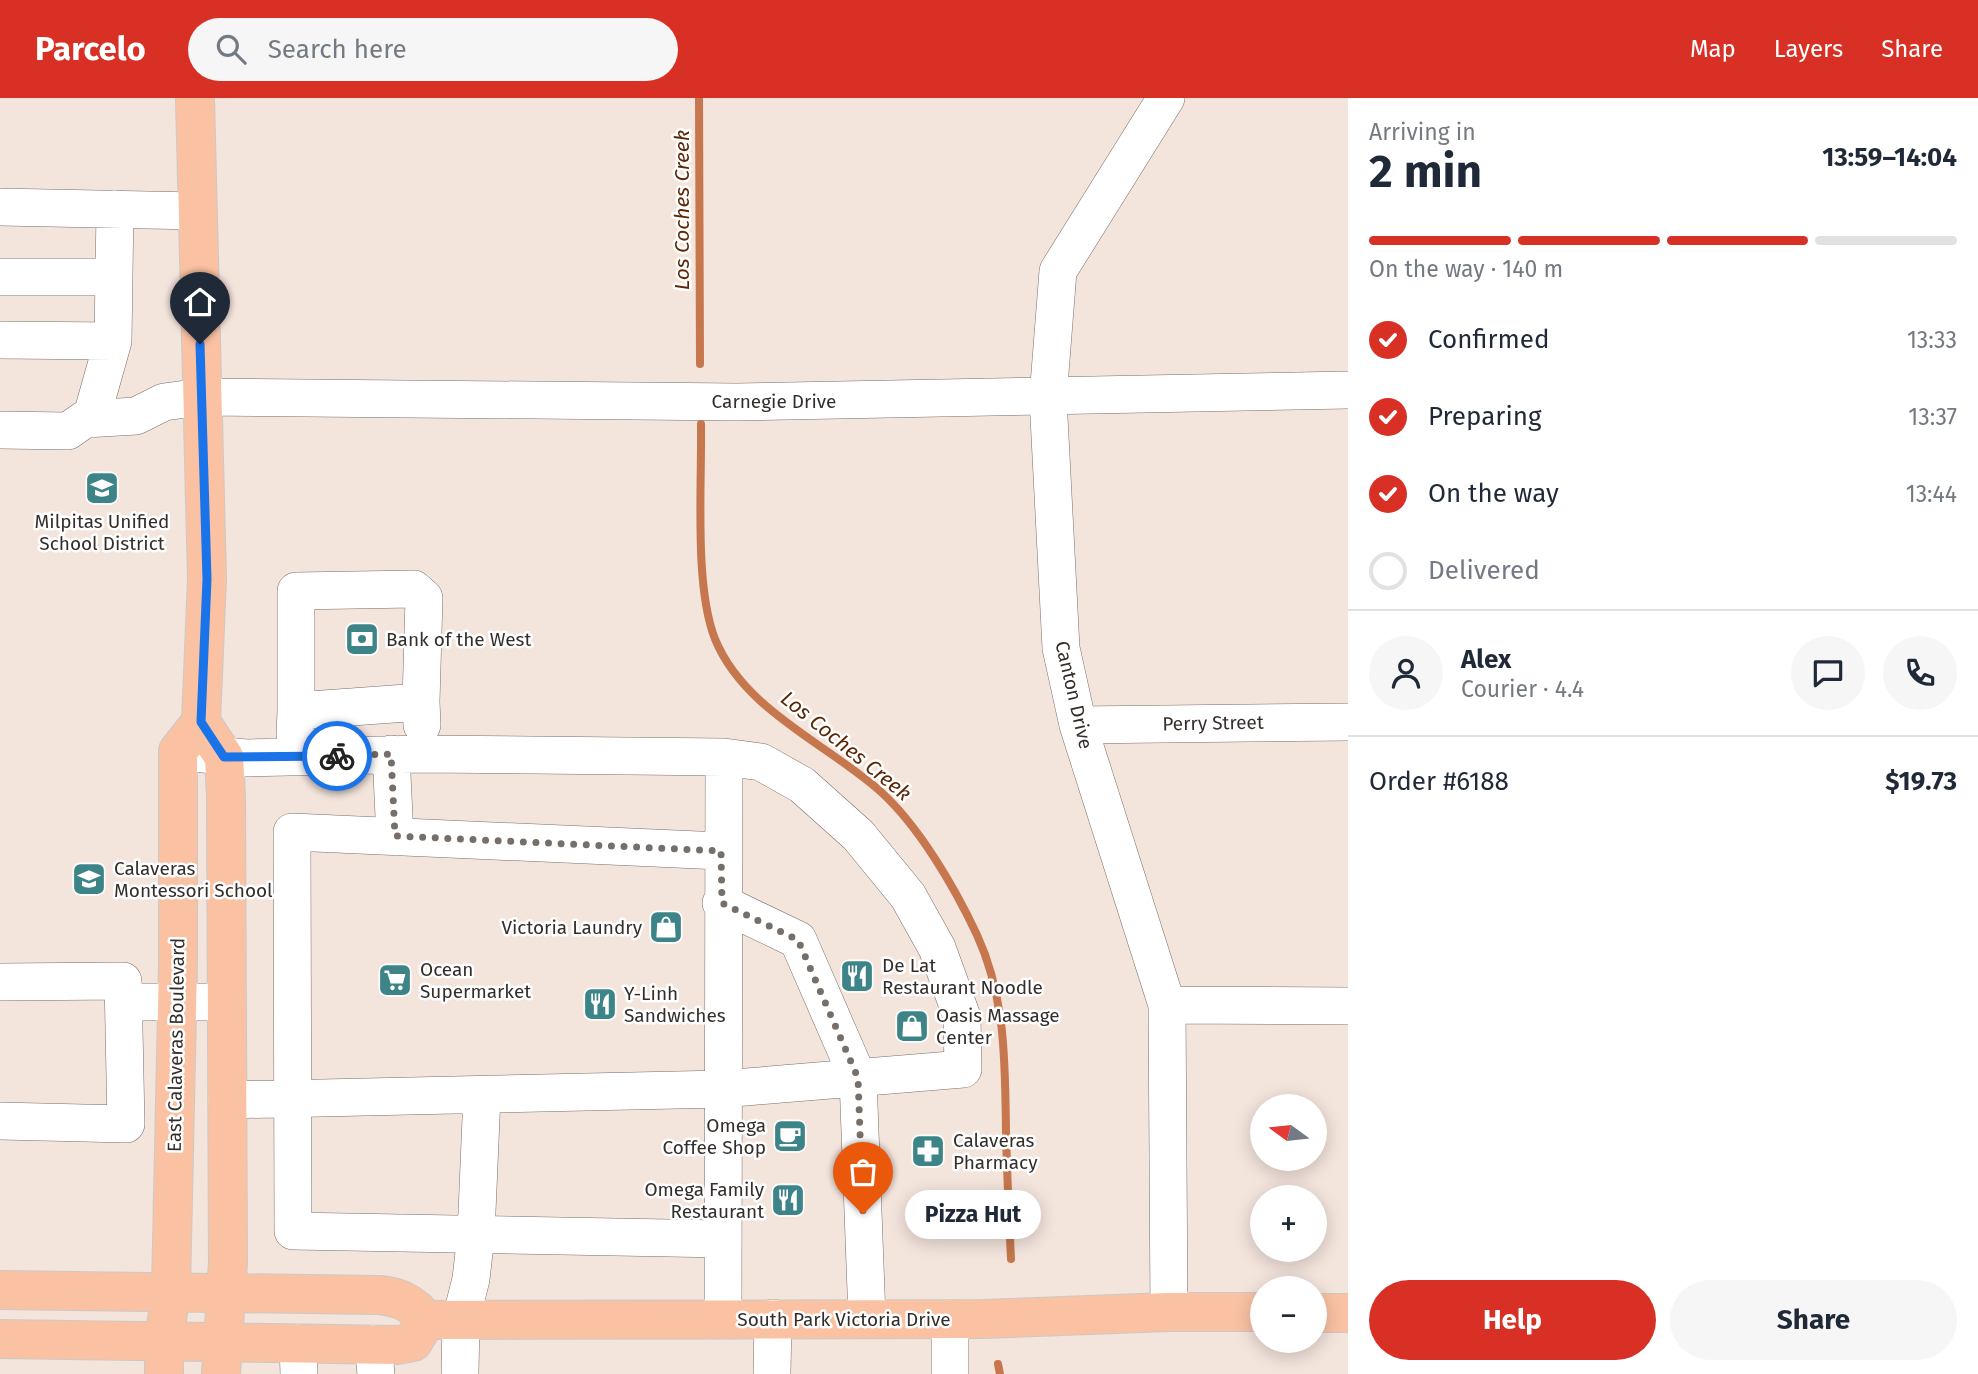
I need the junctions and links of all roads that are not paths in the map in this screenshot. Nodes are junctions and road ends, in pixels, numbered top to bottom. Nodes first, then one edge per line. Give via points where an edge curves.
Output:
1 (195, 98) edge
2 (1166, 98) edge
3 (0, 207) edge
4 (115, 209) junction
5 (197, 211) junction
6 (0, 276) edge
7 (114, 277) junction
8 (0, 340) edge
9 (110, 355) junction
10 (1348, 390) edge
11 (1048, 398) junction
12 (182, 399) junction
13 (0, 406) edge
14 (88, 419) junction
15 (0, 430) edge
16 (421, 702) junction
17 (296, 711) junction
18 (1348, 722) edge
19 (1079, 725) junction
20 (189, 736) junction
21 (407, 754) junction
22 (294, 756) junction
23 (224, 757) junction
24 (724, 758) junction
25 (395, 836) junction
26 (721, 851) junction
27 (722, 903) junction
28 (0, 982) edge
29 (124, 1002) junction
30 (176, 1002) junction
31 (227, 1002) junction
32 (1167, 1005) junction
33 (1348, 1006) edge
34 (125, 1057) junction
35 (175, 1059) junction
36 (858, 1078) junction
37 (722, 1089) junction
38 (482, 1095) junction
39 (227, 1100) junction
40 (292, 1100) junction
41 (0, 1121) edge
42 (476, 1235) junction
43 (723, 1239) junction
44 (0, 1290) edge
45 (171, 1290) junction
46 (226, 1291) junction
47 (1169, 1312) junction
48 (1250, 1312) edge
49 (1327, 1313) edge
50 (1348, 1313) edge
51 (773, 1318) junction
52 (867, 1318) junction
53 (723, 1319) junction
54 (950, 1319) junction
55 (444, 1320) junction
56 (0, 1339) edge
57 (164, 1357) edge
58 (222, 1358) edge
59 (299, 1359) edge
60 (374, 1359) edge
61 (460, 1374) edge
62 (772, 1374) edge
63 (950, 1374) edge

1 - 5 main road, East Calaveras Boulevard
2 - 11 street, Canton Drive via 1058,271
3 - 4 street
4 - 5 street
4 - 7 street
5 - 12 main road, East Calaveras Boulevard
6 - 7 street
7 - 9 street
8 - 9 street
9 - 12 street via 132,390
9 - 14 street
10 - 11 street, Carnegie Drive
11 - 12 street, Carnegie Drive via 737,402
11 - 19 street, Canton Drive via 1061,648
12 - 14 street via 136,416
12 - 20 main road, East Calaveras Boulevard via 207,579
13 - 14 street via 70,407
14 - 15 street via 68,431
16 - 17 street
16 - 17 street via 421,593 414,589 296,591
16 - 21 street
17 - 22 street
18 - 19 street, Perry Street
19 - 32 street, Canton Drive
20 - 23 main road
20 - 30 main road, East Calaveras Boulevard
21 - 22 street
21 - 24 street
21 - 25 street
22 - 23 street
23 - 31 main road
24 - 26 street
24 - 36 street via 761,762 802,785 858,835 908,896 937,948 962,1017 963,1069
25 - 26 street
25 - 40 street via 292,832
26 - 27 street
27 - 36 street via 798,940
27 - 37 street
28 - 29 street via 123,981
29 - 30 street
29 - 34 street
30 - 31 street
30 - 35 main road, East Calaveras Boulevard
31 - 39 main road
32 - 33 street
32 - 47 street, Canton Drive
34 - 35 street
34 - 41 street via 127,1124
35 - 45 main road, East Calaveras Boulevard
36 - 37 street
36 - 52 street
37 - 38 street
37 - 43 street
38 - 40 street
38 - 42 street
39 - 40 street
39 - 46 main road
40 - 42 street via 293,1231
42 - 43 street
42 - 55 street via 471,1279
43 - 53 street
44 - 45 main road
45 - 46 main road
45 - 57 main road, East Calaveras Boulevard
46 - 55 main road via 400,1297
46 - 58 main road
47 - 48 main road, South Park Victoria Drive
47 - 54 main road, South Park Victoria Drive
49 - 50 main road
51 - 52 main road, South Park Victoria Drive
51 - 53 main road, South Park Victoria Drive
51 - 62 street
52 - 54 main road, South Park Victoria Drive
53 - 55 main road, South Park Victoria Drive
54 - 63 street
55 - 60 main road via 413,1342
55 - 61 street
56 - 57 main road
57 - 58 main road
58 - 59 main road
59 - 60 main road

